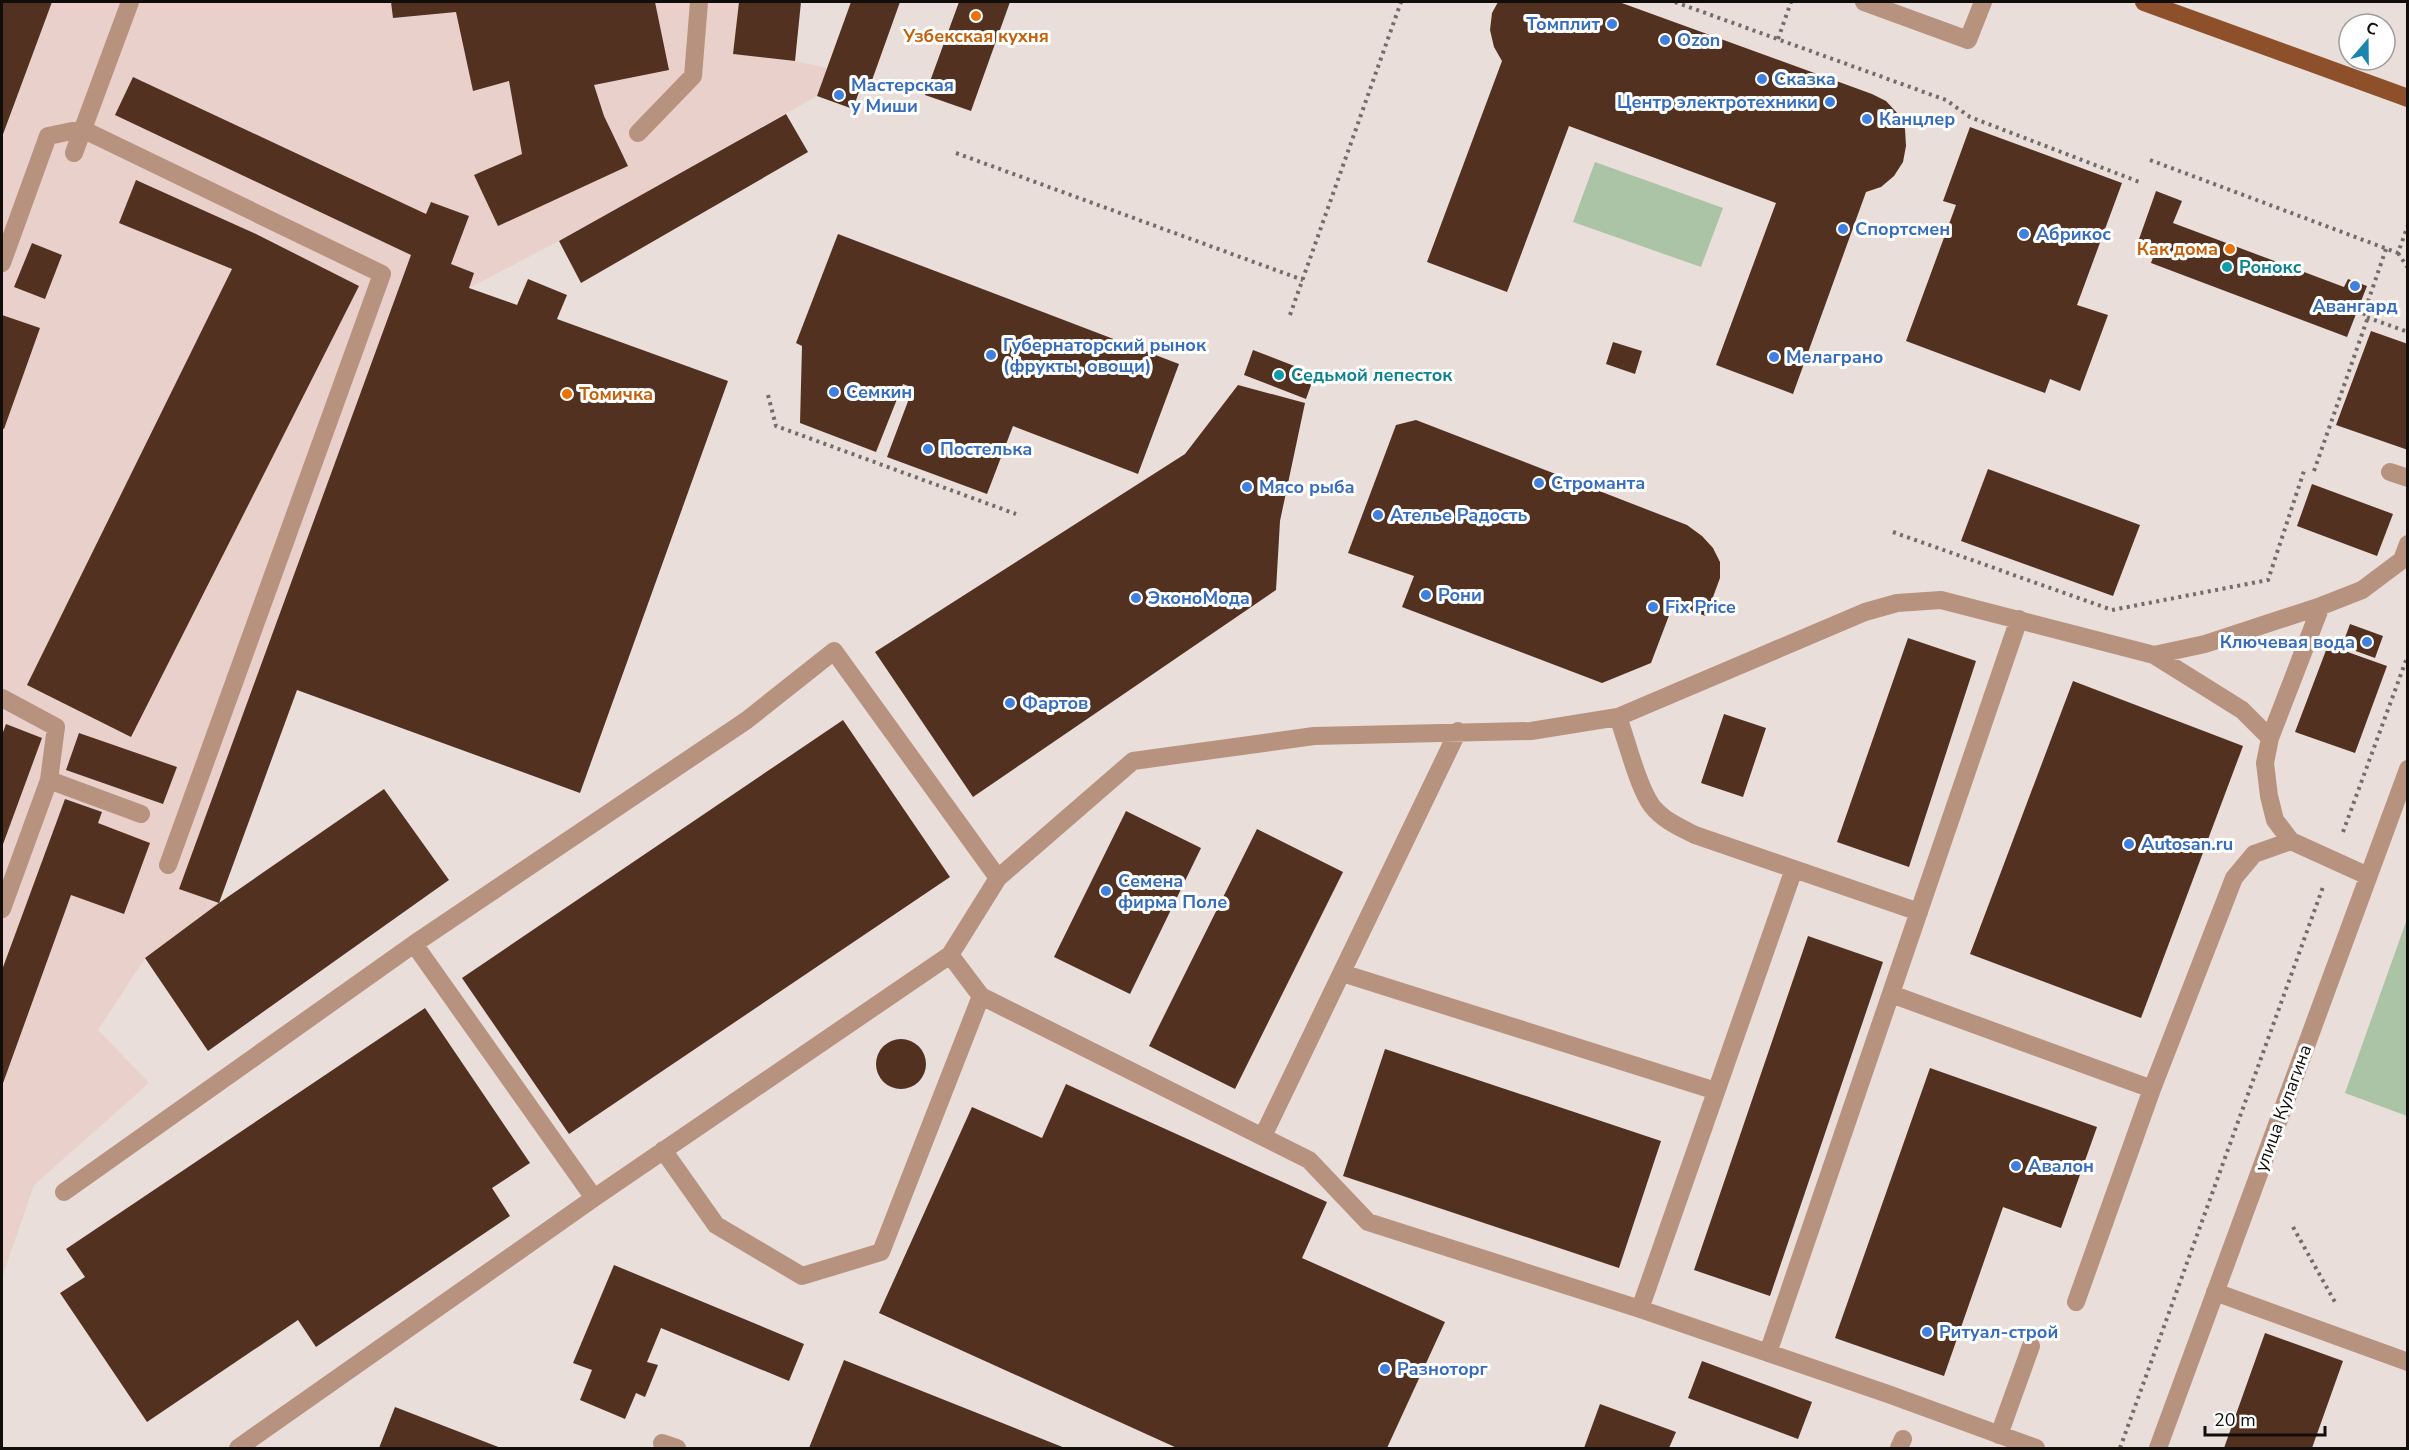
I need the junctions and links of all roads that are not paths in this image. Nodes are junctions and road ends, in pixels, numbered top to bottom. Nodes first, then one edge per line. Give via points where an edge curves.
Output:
1 (130, 2) edge
2 (699, 2) edge
3 (1864, 2) edge
4 (1983, 2) edge
5 (2144, 2) edge
6 (2408, 98) edge
7 (82, 129) junction
8 (638, 133) dead end
9 (74, 153) dead end
10 (2, 263) edge
11 (2390, 472) dead end
12 (2408, 478) edge
13 (2408, 544) edge
14 (2321, 606) junction
15 (2019, 619) junction
16 (2154, 655) junction
17 (2, 698) edge
18 (1618, 717) junction
19 (1458, 731) junction
20 (2270, 738) junction
21 (2408, 769) edge
22 (49, 780) junction
23 (141, 814) dead end
24 (2291, 841) junction
25 (168, 865) dead end
26 (1794, 869) junction
27 (2368, 876) junction
28 (998, 878) junction
29 (2, 909) edge
30 (1919, 912) junction
31 (414, 944) junction
32 (950, 955) junction
33 (1342, 973) junction
34 (1891, 994) junction
35 (981, 996) junction
36 (2152, 1089) junction
37 (1716, 1091) junction
38 (1263, 1136) junction
39 (663, 1150) junction
40 (64, 1192) dead end
41 (594, 1198) junction
42 (2215, 1292) junction
43 (2076, 1302) dead end
44 (1640, 1309) junction
45 (2031, 1346) dead end
46 (1768, 1353) junction
47 (2408, 1362) edge
48 (1999, 1435) junction
49 (238, 1449) edge
50 (2036, 1449) edge
51 (2158, 1449) edge

1 - 7 street
2 - 8 street via 693,76
3 - 4 street via 1968,40
5 - 6 main road
7 - 9 street
7 - 10 street via 48,136
7 - 25 street via 382,274
11 - 12 street
13 - 14 street via 2402,560 2362,590
14 - 16 street via 2205,644
14 - 20 street
15 - 16 street
15 - 18 street via 1941,600 1898,603 1865,612
15 - 30 street
16 - 20 street via 2242,710
17 - 22 street via 56,727
18 - 19 street via 1531,731
18 - 26 street via 1652,805 1671,823
19 - 28 street via 1314,736 1133,761
19 - 33 street
20 - 24 street via 2265,763 2269,796 2275,820
21 - 27 street, улица Кулагина
22 - 23 street
22 - 29 street
24 - 27 street
24 - 36 street via 2254,854 2234,878
26 - 30 street
26 - 37 street
27 - 42 street, улица Кулагина
28 - 31 street via 834,651 747,720
28 - 32 street
30 - 34 street
31 - 40 street
31 - 41 street
32 - 35 street
32 - 39 street
33 - 37 street
33 - 38 street
34 - 36 street
34 - 46 street
35 - 38 street
35 - 39 street via 881,1252 801,1276 716,1224
36 - 43 street
37 - 44 street
38 - 44 street via 1309,1160 1368,1222
39 - 41 street
41 - 49 street
42 - 47 street
42 - 51 street, улица Кулагина
44 - 46 street
45 - 48 street
46 - 48 street
48 - 50 street

